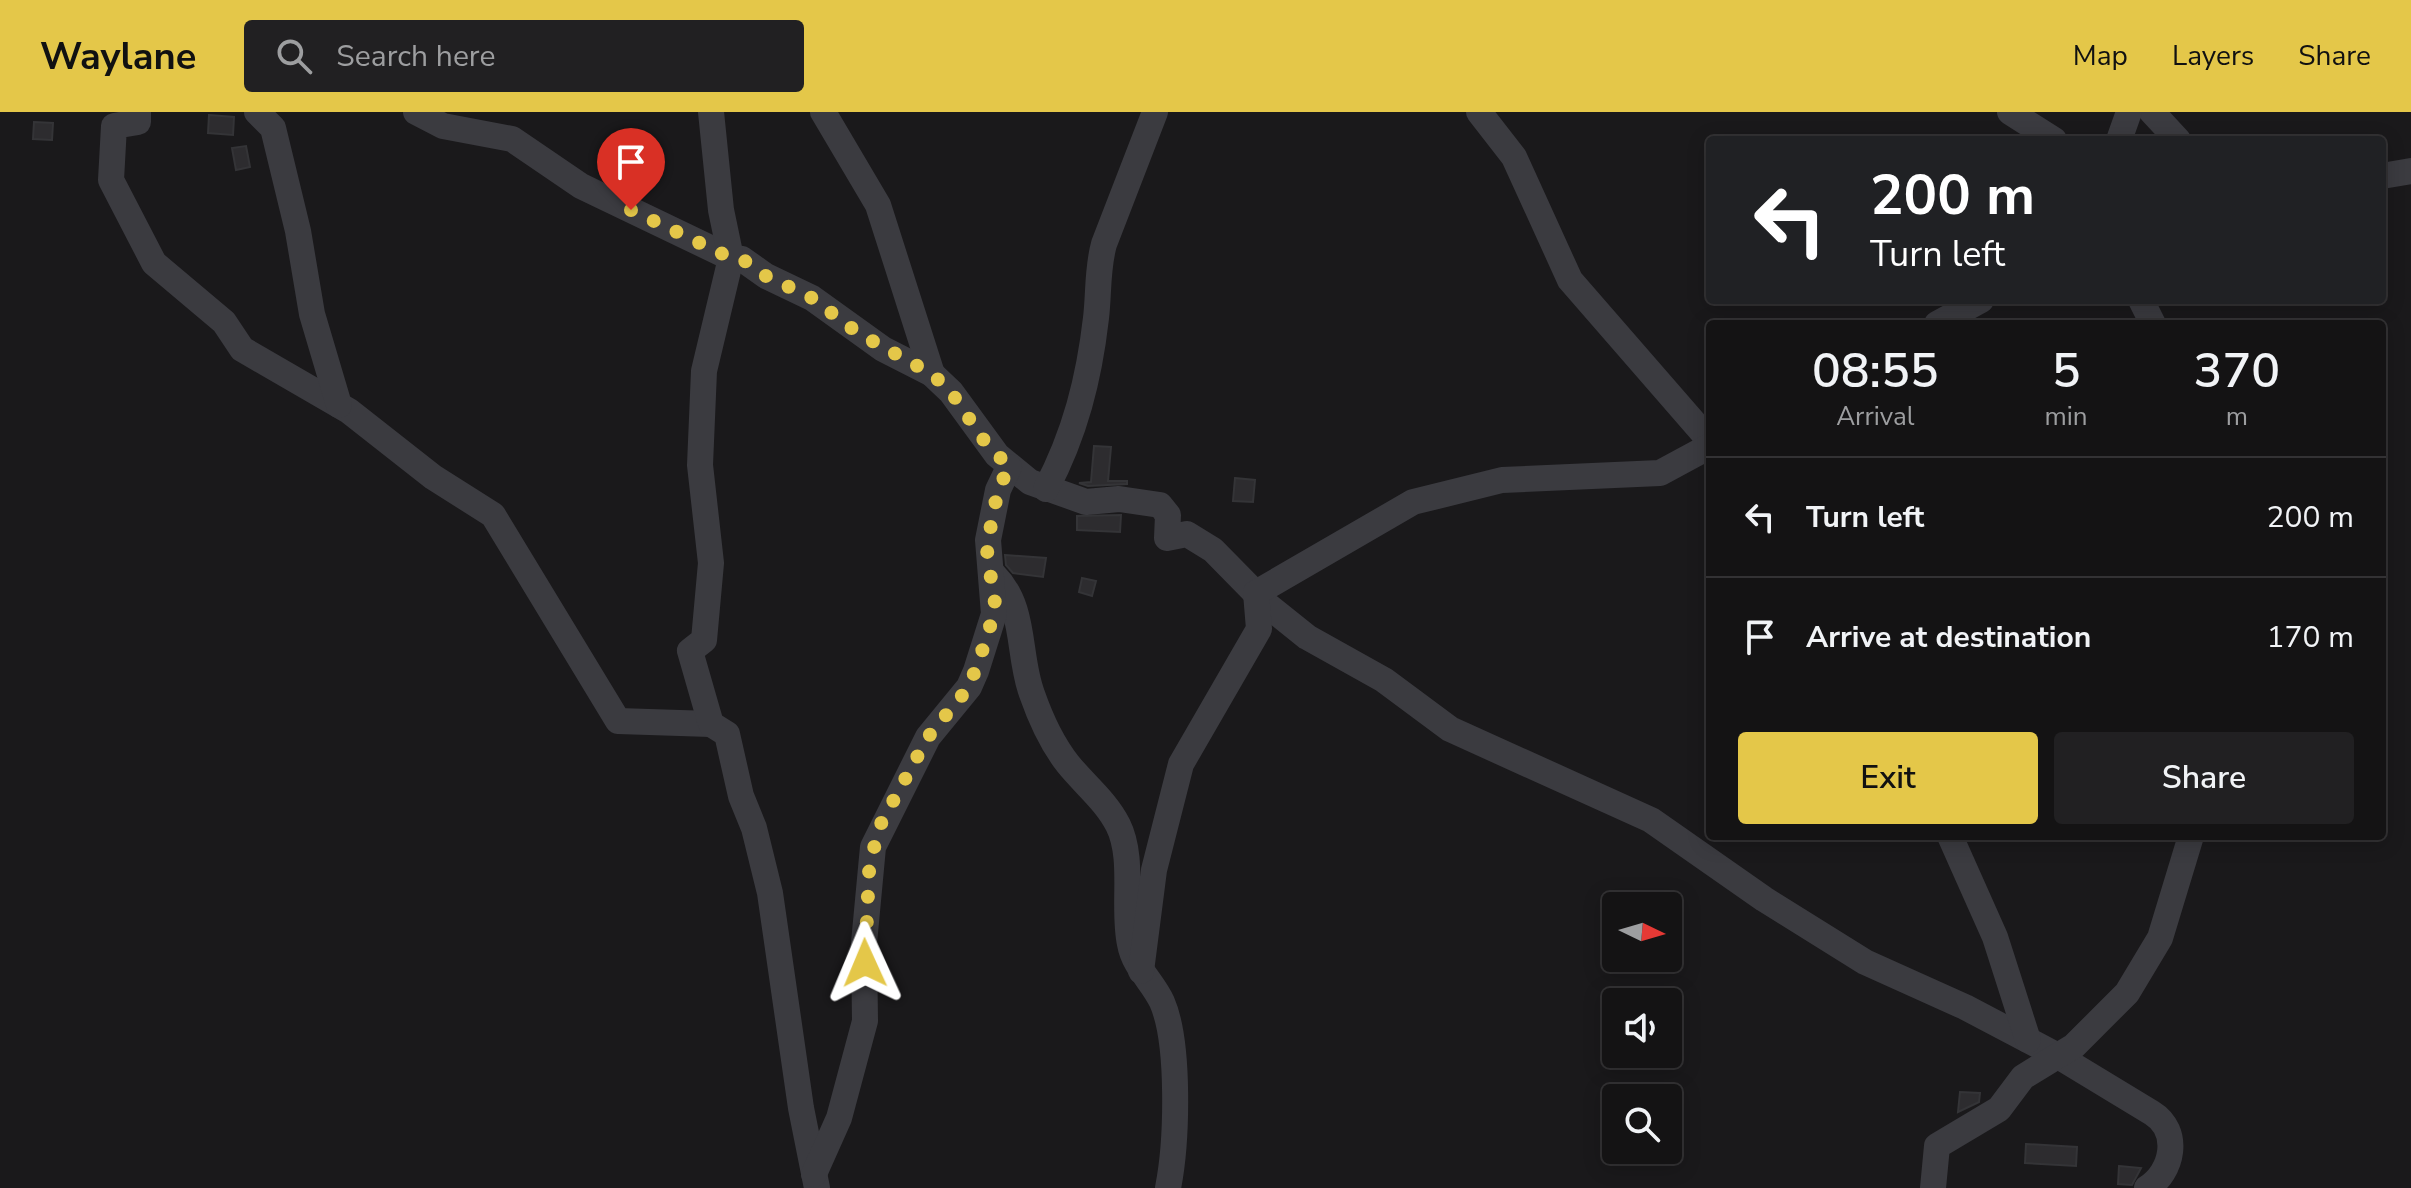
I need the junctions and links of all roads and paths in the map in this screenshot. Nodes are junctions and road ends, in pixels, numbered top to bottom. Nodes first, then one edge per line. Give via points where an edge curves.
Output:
1 (138, 112) edge
2 (257, 112) edge
3 (416, 112) edge
4 (711, 112) edge
5 (823, 112) edge
6 (1155, 112) edge
7 (1479, 112) edge
8 (2010, 112) edge
9 (2129, 112) edge
10 (2152, 112) edge
11 (2048, 136) edge
12 (2114, 136) edge
13 (2174, 136) edge
14 (2411, 171) edge
15 (2386, 175) edge
16 (731, 258) junction
17 (1974, 304) edge
18 (1944, 320) edge
19 (932, 374) junction
20 (339, 405) junction
21 (1706, 439) edge
22 (1706, 446) edge
23 (1009, 467) junction
24 (1046, 489) junction
25 (991, 573) junction
26 (1256, 593) junction
27 (711, 724) junction
28 (1952, 840) edge
29 (2190, 840) edge
30 (1141, 971) junction
31 (2028, 1040) junction
32 (2058, 1056) junction
33 (816, 1181) edge
34 (1168, 1188) edge
35 (1933, 1188) edge
36 (2147, 1188) edge

1 - 20 street via 138,122 114,126 111,180 154,263 224,322 242,349
2 - 20 street via 273,128 312,314
3 - 16 street via 443,126 512,139 581,186
4 - 16 street
5 - 19 street via 878,205
6 - 24 street via 1104,244 1083,403
7 - 21 street via 1514,157 1570,280
8 - 11 street
9 - 12 street
10 - 13 street
14 - 15 street
16 - 19 street via 812,298 858,333
16 - 27 street via 704,371 700,465 711,581 704,640 690,651
17 - 18 street
19 - 23 street
20 - 27 street via 493,515 618,721
22 - 26 street via 1660,473 1502,480 1413,502
23 - 24 street
23 - 25 street via 990,527
24 - 26 street via 1086,502 1119,499 1160,505 1168,515 1167,538 1187,534 1213,550
25 - 30 street via 1015,610 1031,692 1049,731 1067,763 1117,822 1123,838 1127,924
25 - 33 street via 994,614 972,679 928,737 873,847 864,943 865,1021
26 - 30 street via 1259,629 1181,764 1154,870
26 - 31 street via 1307,637 1384,680 1450,729 1651,820 1865,962
27 - 33 street via 727,734 770,893
28 - 31 street via 1995,937
29 - 32 street via 2160,938 2140,972 2095,1029
30 - 34 street via 1162,1002 1176,1066
31 - 32 street
32 - 35 street via 2023,1077 1987,1118 1937,1146
32 - 36 street via 2162,1119 2169,1134 2167,1169

